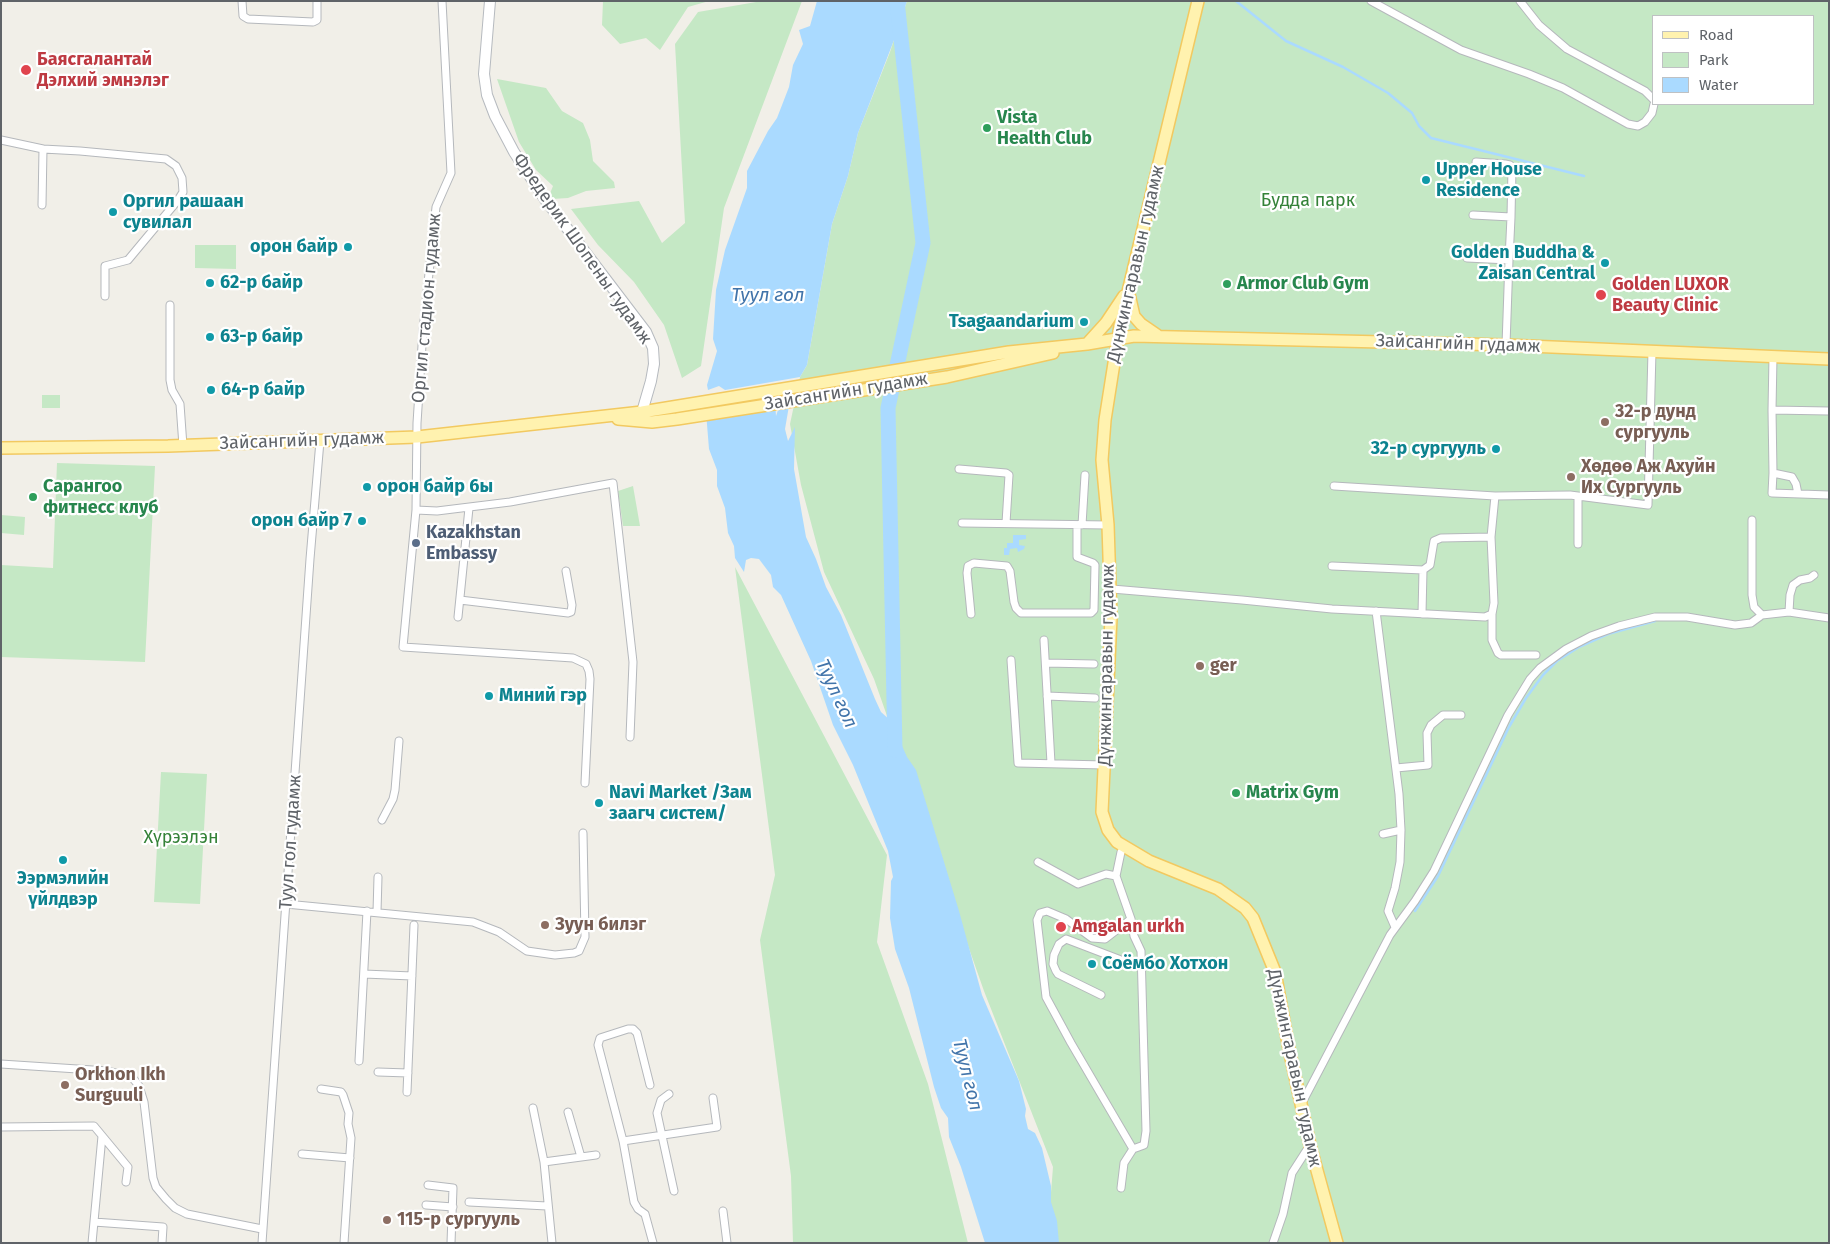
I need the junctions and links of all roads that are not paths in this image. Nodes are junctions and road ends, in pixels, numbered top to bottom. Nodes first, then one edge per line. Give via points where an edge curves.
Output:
1 (242, 1) edge
2 (317, 1) edge
3 (442, 1) edge
4 (490, 1) edge
5 (1198, 1) edge
6 (1371, 1) edge
7 (1520, 1) edge
8 (1652, 98) edge
9 (1654, 105) edge
10 (1, 140) edge
11 (43, 149) junction
12 (1476, 162) dead end
13 (42, 205) dead end
14 (1474, 215) dead end
15 (1510, 217) junction
16 (1467, 258) dead end
17 (1509, 260) junction
18 (1128, 290) junction
19 (105, 296) dead end
20 (170, 305) dead end
21 (1157, 335) junction
22 (1117, 339) junction
23 (1087, 344) junction
24 (1506, 345) junction
25 (1652, 351) junction
26 (1774, 356) junction
27 (1829, 360) edge
28 (1772, 410) junction
29 (642, 412) junction
30 (1829, 412) edge
31 (601, 417) junction
32 (416, 437) junction
33 (320, 441) junction
34 (183, 446) junction
35 (1, 448) edge
36 (959, 469) dead end
37 (1773, 473) junction
38 (1084, 475) dead end
39 (1334, 486) dead end
40 (1798, 494) junction
41 (1829, 494) edge
42 (1495, 496) junction
43 (1578, 496) junction
44 (469, 508) junction
45 (416, 510) junction
46 (1752, 520) dead end
47 (962, 523) dead end
48 (1006, 523) junction
49 (1079, 525) junction
50 (1108, 525) junction
51 (1490, 537) junction
52 (1578, 544) dead end
53 (1332, 566) dead end
54 (1423, 570) junction
55 (566, 571) dead end
56 (1814, 575) dead end
57 (1112, 589) junction
58 (460, 600) junction
59 (1376, 611) junction
60 (1789, 612) junction
61 (971, 614) dead end
62 (1422, 614) junction
63 (1492, 614) junction
64 (1762, 615) junction
65 (458, 617) dead end
66 (1829, 618) edge
67 (1044, 640) dead end
68 (1536, 655) dead end
69 (1011, 660) dead end
70 (1046, 663) junction
71 (1094, 664) dead end
72 (1047, 696) junction
73 (1094, 698) dead end
74 (1461, 715) dead end
75 (630, 737) dead end
76 (399, 741) dead end
77 (1051, 763) junction
78 (1105, 764) junction
79 (1396, 768) junction
80 (585, 783) dead end
81 (382, 820) dead end
82 (1401, 830) junction
83 (583, 833) dead end
84 (1383, 834) dead end
85 (1124, 847) junction
86 (1038, 862) dead end
87 (1116, 876) junction
88 (378, 877) dead end
89 (286, 904) junction
90 (368, 911) junction
91 (377, 912) junction
92 (1131, 919) junction
93 (414, 925) dead end
94 (1395, 927) junction
95 (1134, 965) dead end
96 (364, 974) junction
97 (412, 976) junction
98 (1101, 995) dead end
99 (359, 1062) dead end
100 (1, 1064) edge
101 (378, 1072) dead end
102 (408, 1073) junction
103 (650, 1085) dead end
104 (320, 1089) dead end
105 (407, 1092) dead end
106 (668, 1094) dead end
107 (713, 1098) dead end
108 (1301, 1103) junction
109 (533, 1108) dead end
110 (568, 1112) dead end
111 (1, 1127) edge
112 (102, 1136) junction
113 (662, 1136) junction
114 (623, 1141) junction
115 (1310, 1145) junction
116 (1133, 1149) junction
117 (302, 1154) dead end
118 (596, 1155) dead end
119 (350, 1158) junction
120 (581, 1158) junction
121 (544, 1162) junction
122 (126, 1182) dead end
123 (428, 1185) dead end
124 (1121, 1188) dead end
125 (674, 1191) dead end
126 (469, 1202) dead end
127 (426, 1205) dead end
128 (547, 1206) junction
129 (453, 1207) junction
130 (722, 1210) dead end
131 (94, 1222) junction
132 (262, 1230) junction
133 (92, 1243) edge
134 (162, 1243) edge
135 (262, 1243) edge
136 (344, 1243) edge
137 (450, 1243) edge
138 (552, 1243) edge
139 (653, 1243) edge
140 (727, 1243) edge
141 (1273, 1243) edge
142 (1336, 1243) edge

1 - 2 street via 243,16 248,19 313,22 317,20
3 - 32 street, Оргил стадион гудамж via 450,173 436,207
4 - 29 street, Фредерик Шопены гудамж via 484,74 487,95 514,152 544,198 646,332 653,348 654,364
5 - 18 main road, Дүнжингаравын гудамж
6 - 9 street via 1461,50 1563,88 1628,124 1638,126 1645,122
7 - 8 street via 1539,25 1566,49 1645,90
10 - 11 street
11 - 13 street
11 - 19 street via 166,159 176,166 182,178 183,192 178,200 128,260 105,266
12 - 15 street via 1505,164 1512,168
14 - 15 street
15 - 17 street
16 - 17 street
17 - 24 street
18 - 21 main road via 1134,316
18 - 22 main road, Дүнжингаравын гудамж
18 - 23 main road
20 - 34 street via 170,380 180,404
21 - 22 main road, Зайсангийн гудамж
21 - 24 main road, Зайсангийн гудамж
22 - 23 main road, Зайсангийн гудамж
22 - 50 main road, Дүнжингаравын гудамж via 1102,460
23 - 29 main road, Зайсангийн гудамж via 1009,352
23 - 31 main road, Зайсангийн гудамж via 947,377 678,419 652,422
24 - 25 main road, Зайсангийн гудамж
25 - 26 main road, Зайсангийн гудамж
25 - 43 street via 1648,506
26 - 27 main road, Зайсангийн гудамж
26 - 28 street
28 - 30 street
28 - 37 street
29 - 31 main road, Зайсангийн гудамж
31 - 32 main road, Зайсангийн гудамж
32 - 33 main road, Зайсангийн гудамж
32 - 45 street, Оргил стадион гудамж
33 - 34 main road, Зайсангийн гудамж
33 - 89 street, Туул гол гудамж
34 - 35 main road, Зайсангийн гудамж
36 - 48 street via 1006,473 1009,476
37 - 40 street via 1792,477
37 - 40 street via 1772,493
38 - 49 street
39 - 42 street
40 - 41 street
42 - 43 street
42 - 51 street
43 - 52 street
44 - 45 street
44 - 58 street
44 - 75 street via 613,483 633,662
45 - 80 street, Оргил стадион гудамж via 403,647 573,658 586,664 590,679
46 - 64 street via 1753,602
47 - 48 street
48 - 49 street
49 - 50 street
49 - 61 street via 1077,558 1095,565 1094,610 1091,613 1021,613 1014,602 1007,566 974,563 968,566 967,573
50 - 57 main road, Дүнжингаравын гудамж
51 - 54 street via 1437,539 1430,565
51 - 63 street
53 - 54 street
54 - 62 street
55 - 58 street via 572,604 568,613
56 - 60 street via 1794,584
57 - 59 street
57 - 78 main road, Дүнжингаравын гудамж
58 - 65 street
59 - 62 street
59 - 79 street
60 - 64 street
60 - 66 street
62 - 63 street via 1486,617
63 - 68 street via 1492,640 1498,653
64 - 94 street via 1742,625 1681,616 1646,618 1590,636 1540,668 1508,715 1434,871
67 - 70 street
69 - 77 street via 1018,763
70 - 71 street
70 - 72 street
72 - 73 street
72 - 77 street
74 - 79 street via 1443,715 1431,725 1427,733 1428,765
76 - 81 street via 396,790
77 - 78 street
78 - 85 main road, Дүнжингаравын гудамж via 1104,821
79 - 82 street
82 - 84 street
82 - 94 street via 1399,868 1388,908
83 - 91 street via 585,937 579,951 574,953 526,950 498,932 473,922
85 - 87 street
85 - 108 main road, Дүнжингаравын гудамж via 1149,861 1218,889 1245,908 1253,918 1275,972
86 - 87 street via 1078,884 1106,874
87 - 92 street
88 - 91 street
89 - 90 street
89 - 132 street, Туул гол гудамж
90 - 91 street
90 - 96 street
92 - 116 street via 1141,951 1146,1109 1146,1143
92 - 116 street via 1105,939 1092,938 1066,919 1047,911 1040,913 1037,920 1046,997
93 - 97 street
94 - 108 street
95 - 98 street via 1066,939 1059,944 1053,964 1058,974
96 - 97 street
96 - 99 street
97 - 102 street
100 - 132 street via 108,1071 132,1078 139,1086 144,1102 153,1178 166,1199 187,1214
101 - 102 street
102 - 105 street
103 - 114 street via 637,1033 633,1029 600,1038 598,1045
104 - 119 street via 337,1090 343,1095 349,1113
106 - 113 street via 658,1106
107 - 113 street via 716,1127
108 - 115 main road, Дүнжингаравын гудамж
109 - 121 street
110 - 120 street
111 - 112 street via 94,1126
112 - 122 street via 128,1167
112 - 131 street
113 - 114 street
113 - 125 street
114 - 139 street via 634,1202 645,1214
115 - 141 street via 1292,1174 1284,1214
115 - 142 main road, Дүнжингаравын гудамж
116 - 124 street via 1124,1163
117 - 119 street
118 - 120 street
119 - 136 street
120 - 121 street
121 - 128 street
123 - 129 street via 453,1188
126 - 128 street
127 - 129 street
128 - 138 street
129 - 137 street
130 - 140 street
131 - 133 street
131 - 134 street via 163,1227
132 - 135 street, Туул гол гудамж

